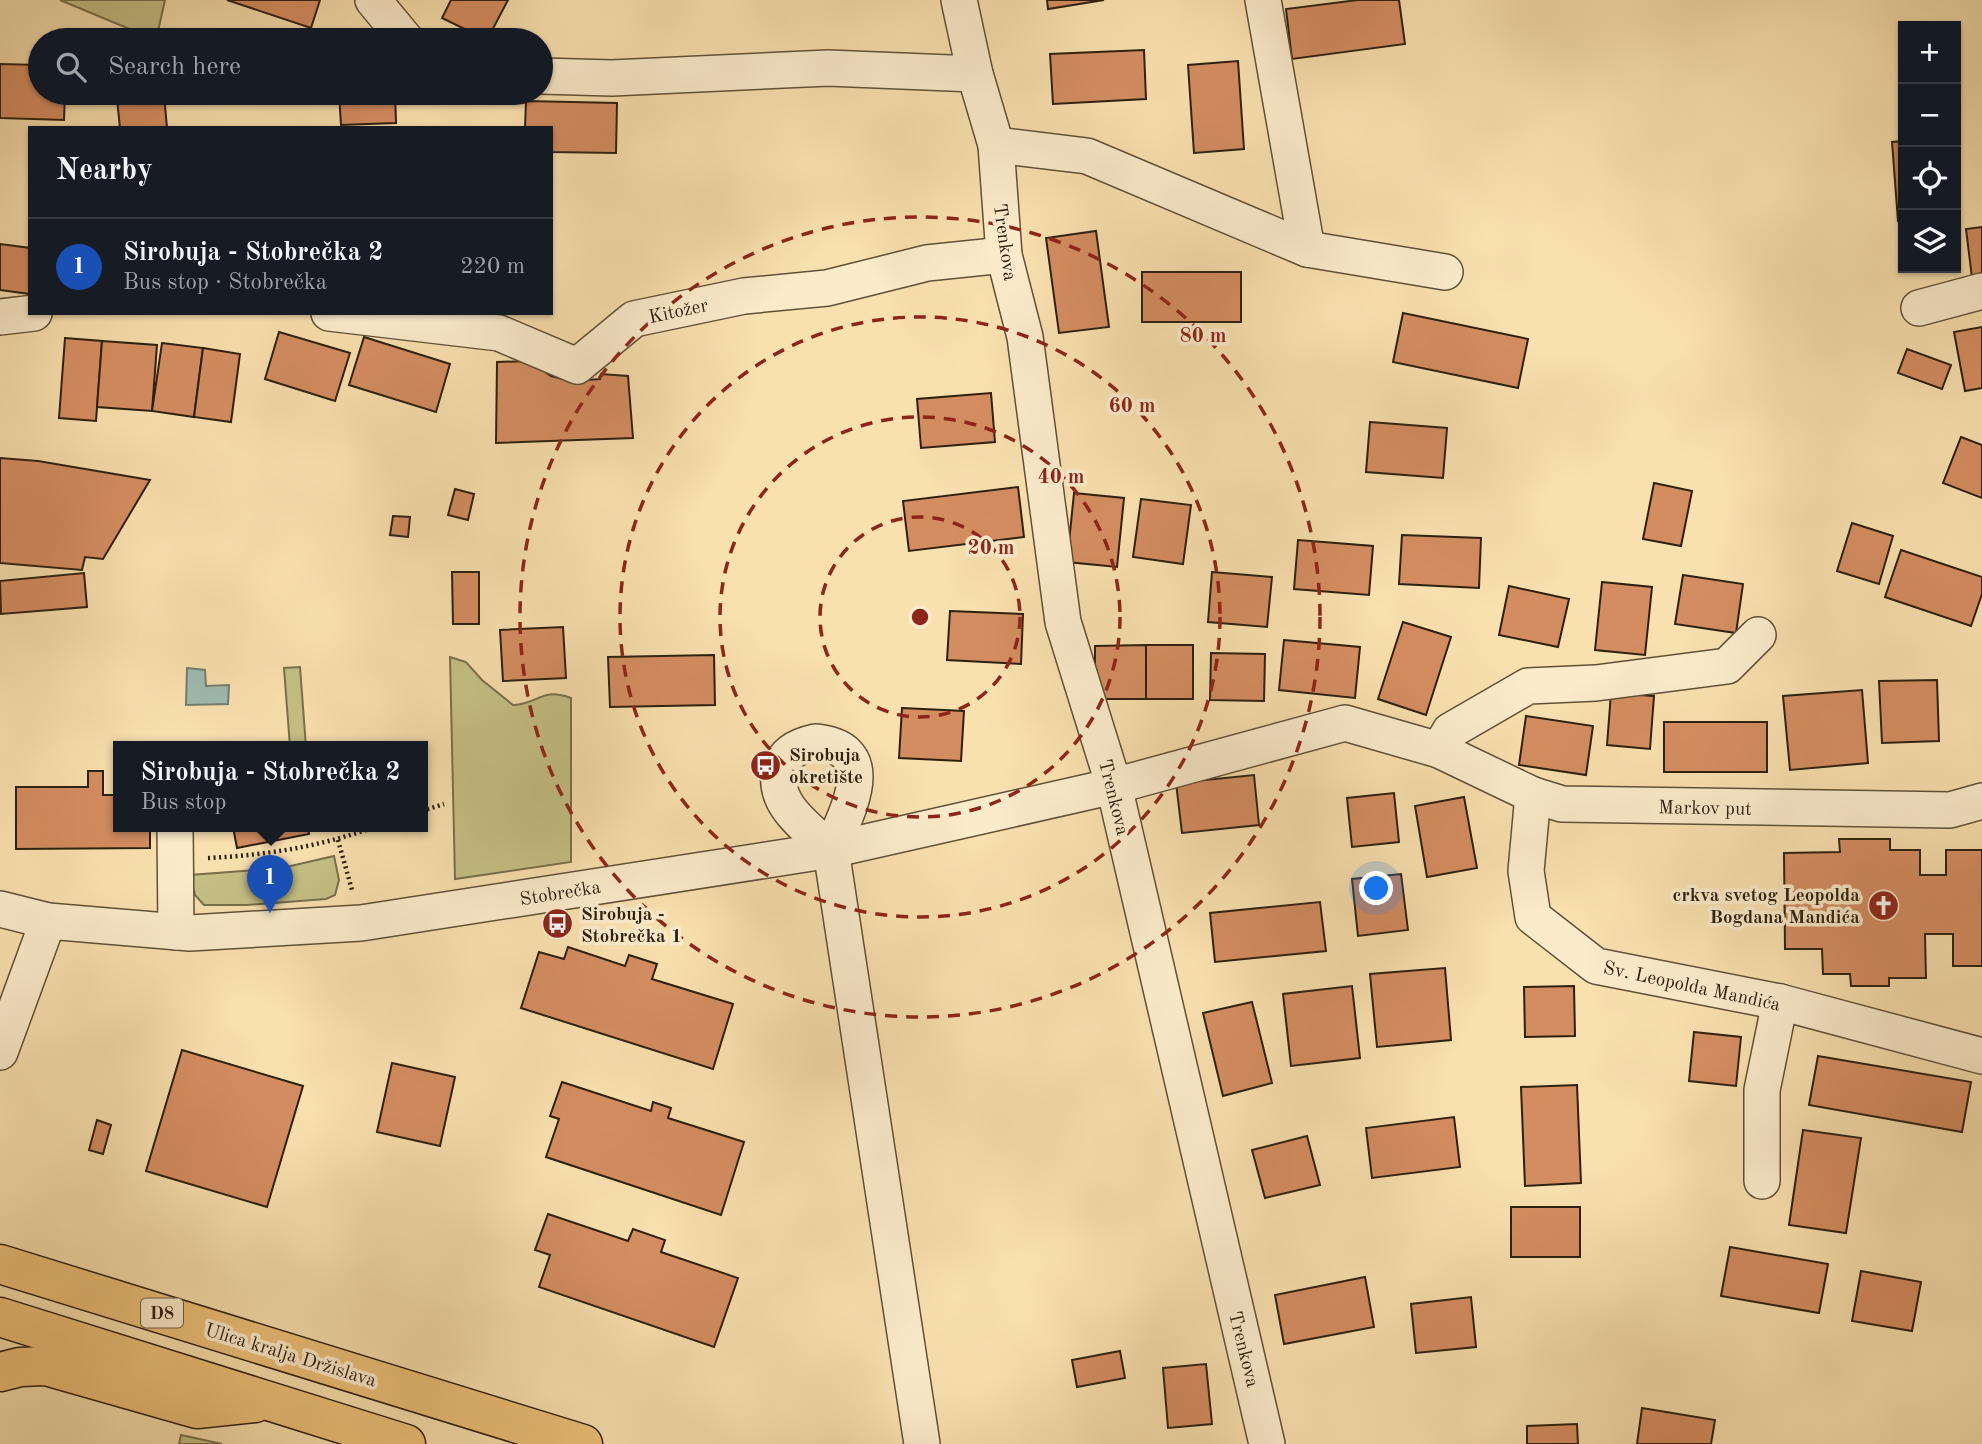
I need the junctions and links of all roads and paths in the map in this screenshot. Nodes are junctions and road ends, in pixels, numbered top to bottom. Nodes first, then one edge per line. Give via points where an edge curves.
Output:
1 (373, 0) edge
2 (959, 0) edge
3 (1264, 0) edge
4 (395, 28) edge
5 (975, 74) junction
6 (553, 76) edge
7 (996, 145) junction
8 (1307, 249) junction
9 (1004, 255) junction
10 (1446, 272) dead end
11 (1982, 291) edge
12 (1919, 308) dead end
13 (28, 314) edge
14 (346, 315) edge
15 (0, 317) edge
16 (1758, 635) dead end
17 (1439, 750) junction
18 (1114, 786) junction
19 (1533, 795) junction
20 (1982, 801) edge
21 (444, 804) dead end
22 (428, 809) edge
23 (361, 832) edge
24 (338, 840) junction
25 (175, 843) edge
26 (831, 850) junction
27 (0, 909) edge
28 (48, 921) junction
29 (361, 923) junction
30 (176, 932) junction
31 (1780, 1002) junction
32 (0, 1052) edge
33 (1982, 1056) edge
34 (1762, 1181) dead end
35 (0, 1264) edge
36 (0, 1317) edge
37 (0, 1372) edge
38 (271, 1401) junction
39 (406, 1444) edge
40 (583, 1444) edge
41 (922, 1444) edge
42 (1268, 1444) edge

1 - 4 street
2 - 5 street, Trenkova
3 - 8 street
5 - 6 street via 828,68
5 - 7 street, Trenkova
7 - 8 street via 1087,156
7 - 9 street, Trenkova
8 - 10 street
9 - 14 street, Kitožer via 927,263 827,288 744,296 634,319 577,366 499,333
9 - 18 street, Trenkova via 1024,337 1063,622
11 - 12 street
13 - 15 street
16 - 17 street via 1727,666 1528,686 1450,731
17 - 18 street, Markov put via 1345,723
17 - 19 street, Markov put
18 - 26 street, Stobrečka
18 - 42 street, Trenkova
19 - 20 street, Markov put via 1562,804 1936,810
19 - 31 street, Sv. Leopolda Mandića via 1526,871 1533,917 1596,966
21 - 22 path
23 - 24 path
24 - 25 path via 262,855
24 - 29 path
25 - 30 street
26 - 29 street, Stobrečka
26 - 41 street
27 - 28 street, Stobrečka
28 - 30 street, Stobrečka
28 - 32 street
29 - 30 street, Stobrečka
31 - 33 street, Sv. Leopolda Mandića
31 - 34 street via 1762,1090
35 - 40 highway, Ulica kralja Držislava / D8
36 - 38 highway
37 - 38 highway via 46,1366 197,1409
38 - 39 highway

